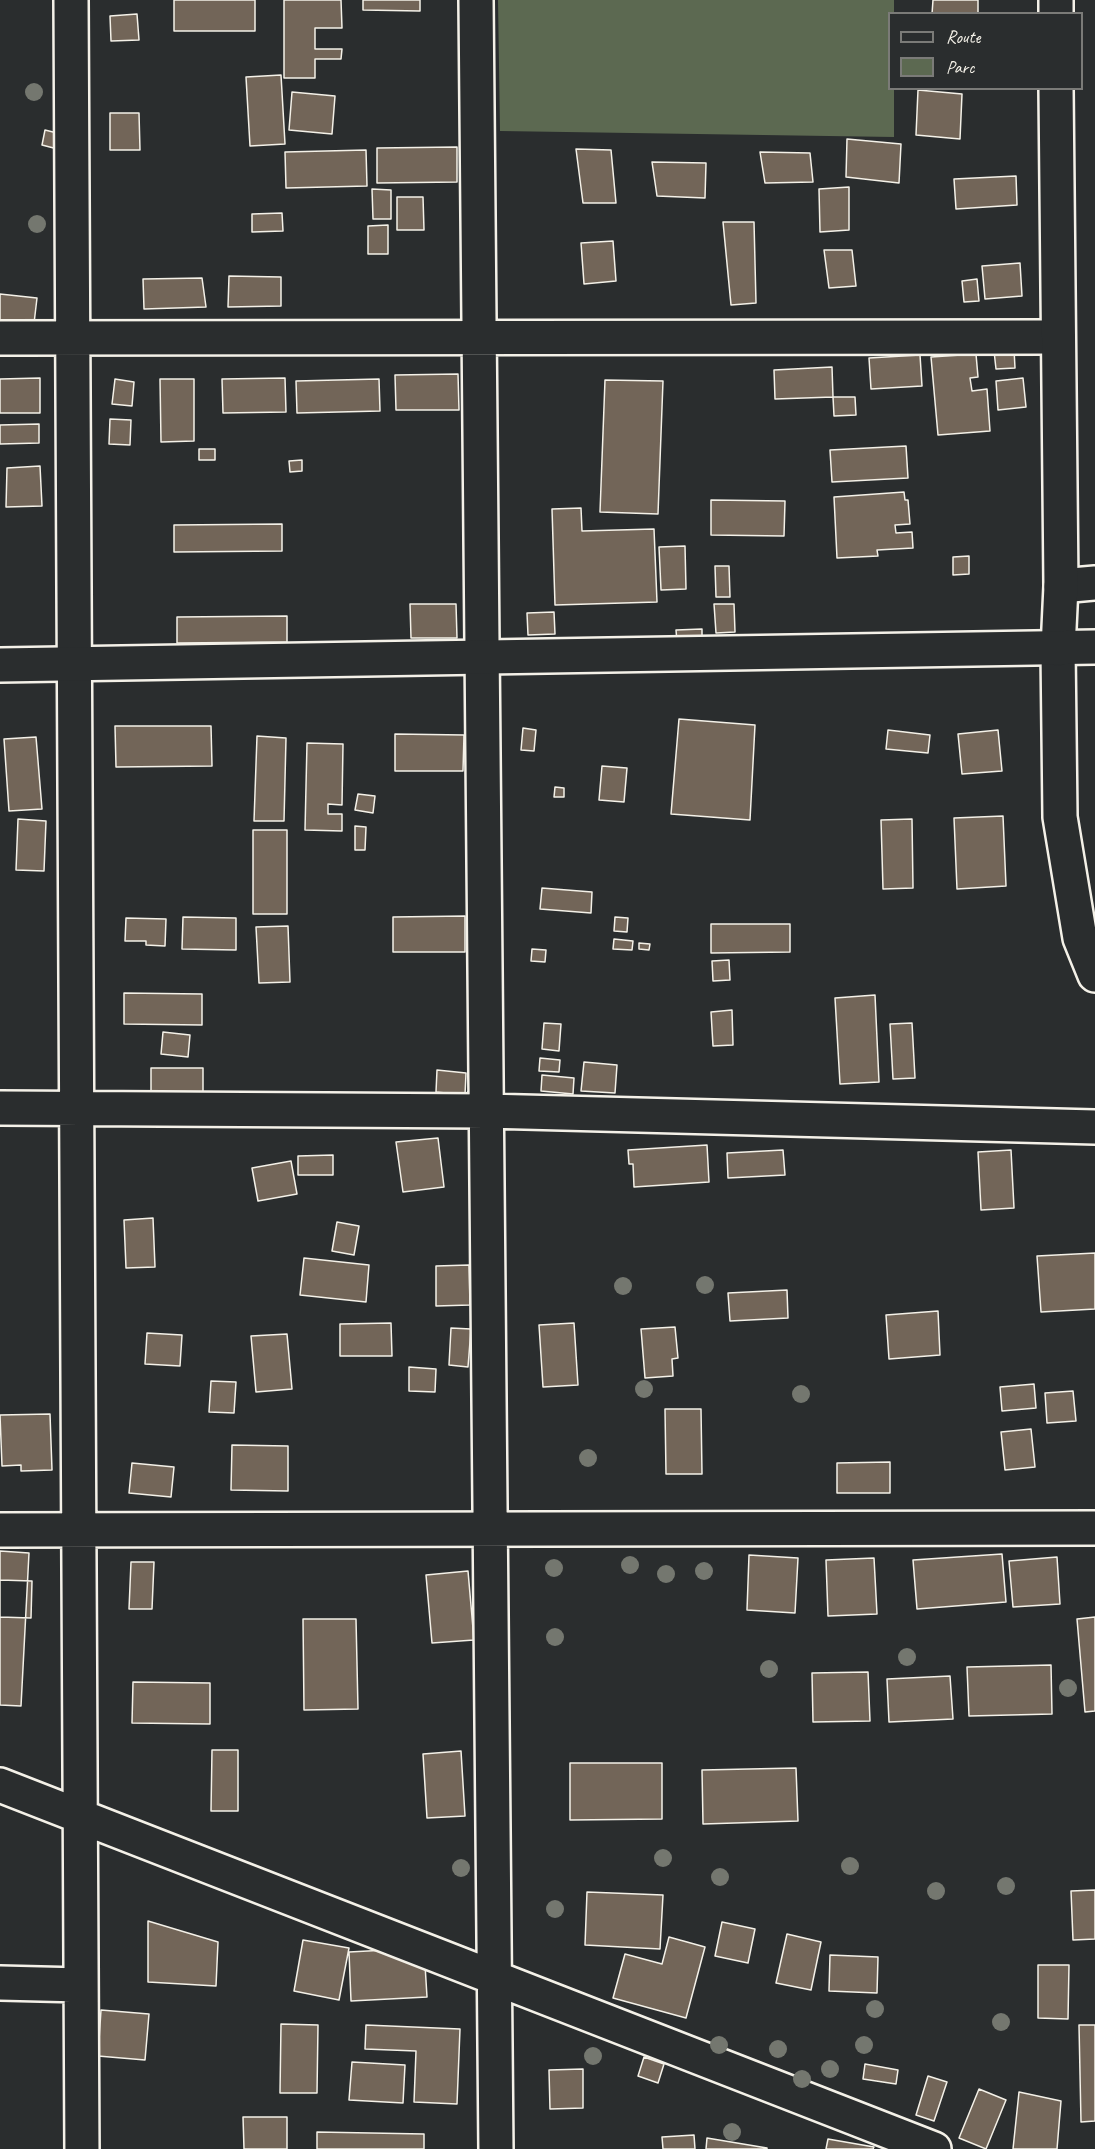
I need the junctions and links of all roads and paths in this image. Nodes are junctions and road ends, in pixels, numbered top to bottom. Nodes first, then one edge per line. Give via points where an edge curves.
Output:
1 (71, 0) edge
2 (476, 0) edge
3 (1056, 90) edge
4 (1058, 337) junction
5 (0, 338) edge
6 (73, 338) junction
7 (479, 338) junction
8 (1095, 583) edge
9 (1061, 586) junction
10 (1095, 647) edge
11 (1058, 650) junction
12 (482, 658) junction
13 (75, 664) junction
14 (0, 665) edge
15 (1095, 975) edge
16 (0, 1108) edge
17 (77, 1108) junction
18 (486, 1111) junction
19 (1095, 1127) edge
20 (1095, 1528) edge
21 (0, 1530) edge
22 (490, 1530) junction
23 (79, 1531) junction
24 (0, 1785) edge
25 (81, 1815) junction
26 (494, 1980) junction
27 (0, 1983) edge
28 (81, 1985) junction
29 (82, 2149) edge
30 (496, 2149) edge
31 (934, 2149) edge

1 - 6 street
2 - 7 street
3 - 4 street
4 - 7 street
4 - 9 street
5 - 6 street
6 - 7 street
6 - 13 street
7 - 12 street
8 - 9 street
9 - 11 street
10 - 11 street
11 - 12 street
11 - 15 street via 1060,816 1080,938
12 - 13 street
12 - 18 street
13 - 14 street
13 - 17 street
16 - 17 street
17 - 18 street
17 - 23 street
18 - 19 street
18 - 22 street
20 - 22 street
21 - 23 street
22 - 23 street
22 - 26 street
23 - 25 street
24 - 25 street
25 - 26 street
25 - 28 street
26 - 30 street
26 - 31 street
27 - 28 street
28 - 29 street

